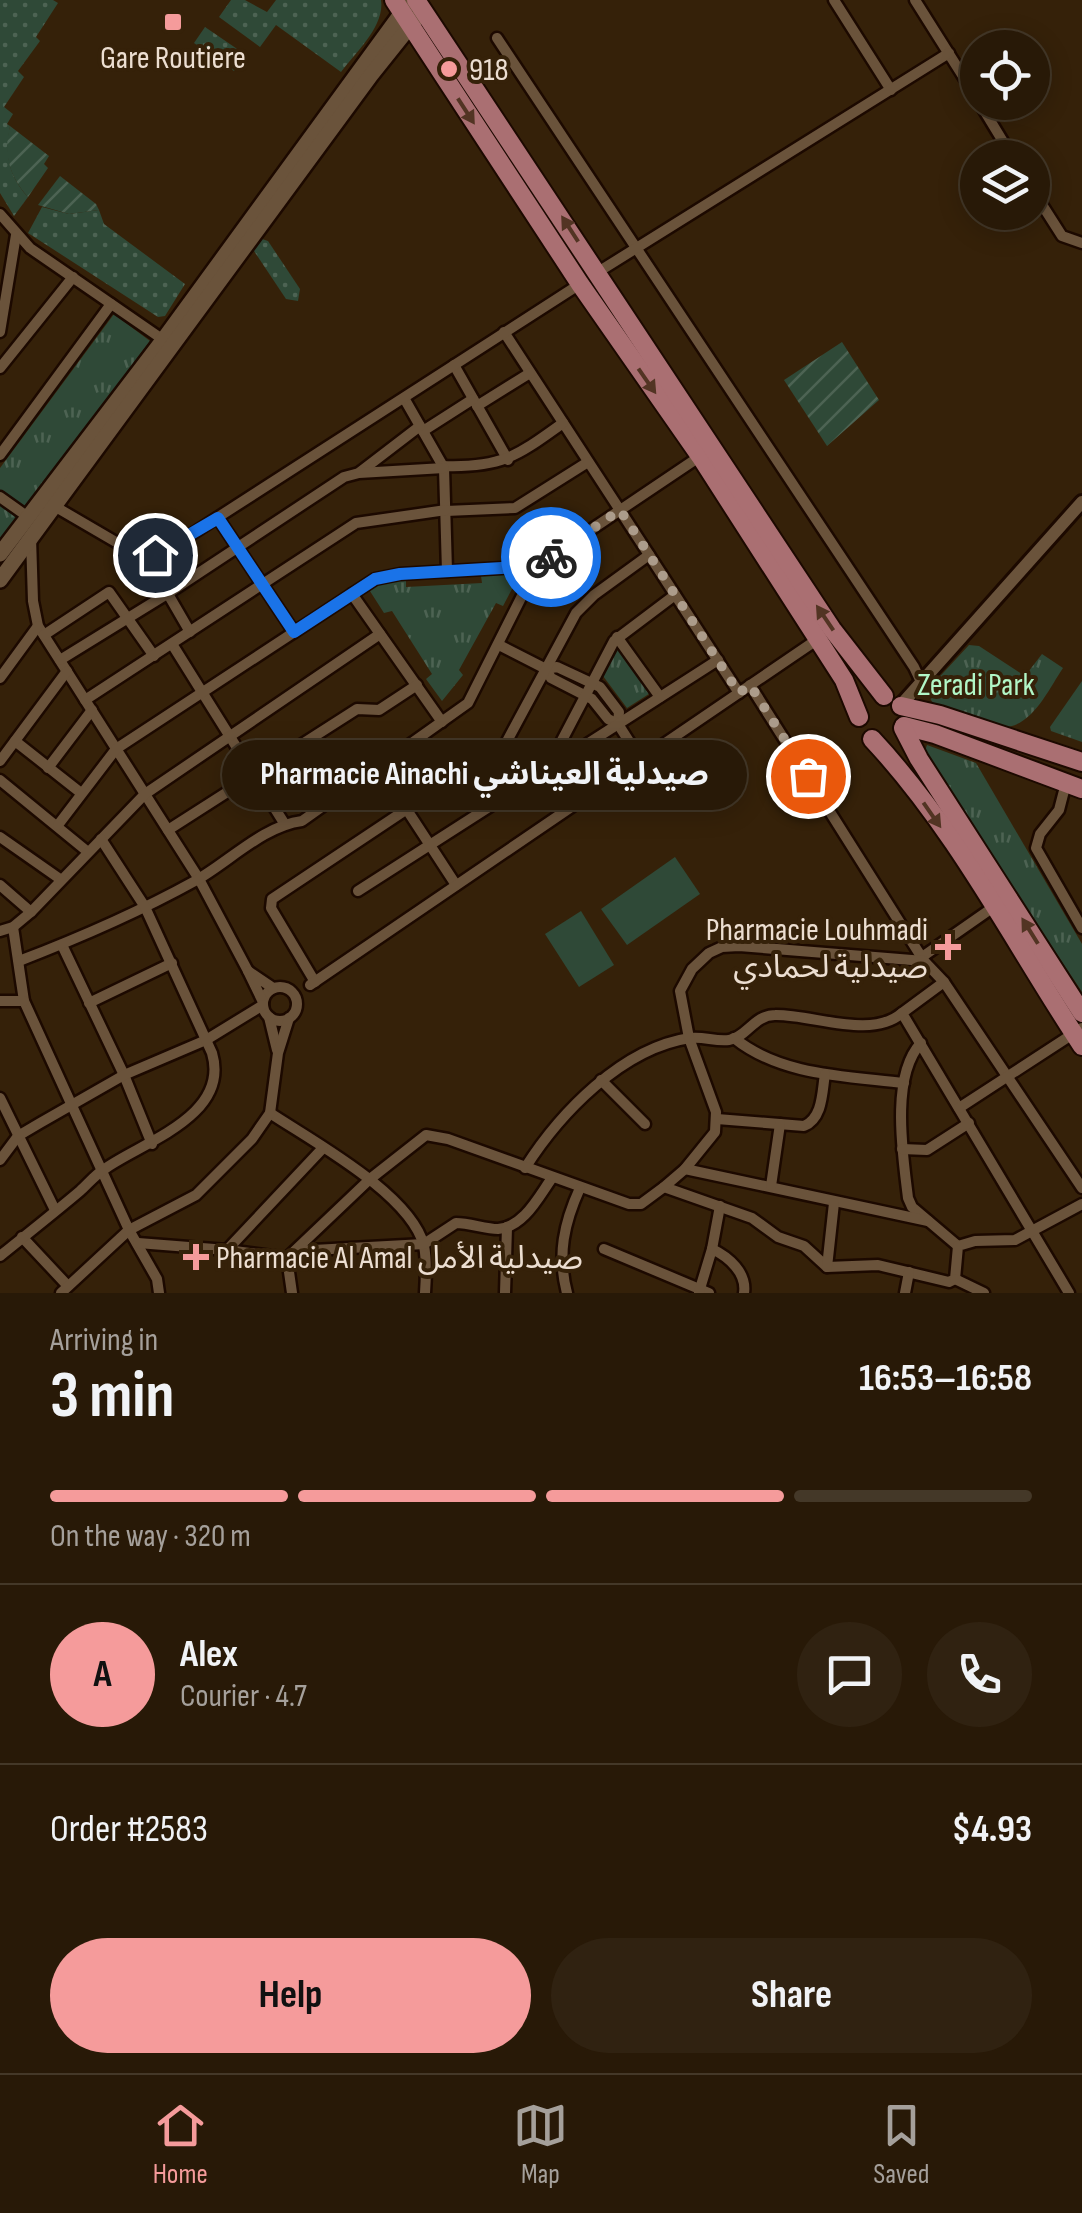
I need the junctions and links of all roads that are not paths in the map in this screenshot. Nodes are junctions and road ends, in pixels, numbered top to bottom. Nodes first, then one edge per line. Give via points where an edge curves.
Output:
1 (834, 0) edge
2 (916, 0) edge
3 (409, 8) edge
4 (497, 38) dead end
5 (949, 54) junction
6 (960, 72) edge
7 (890, 90) junction
8 (0, 214) edge
9 (1050, 217) edge
10 (16, 235) junction
11 (1082, 243) edge
12 (637, 248) junction
13 (598, 272) junction
14 (73, 276) junction
15 (580, 284) junction
16 (111, 304) junction
17 (0, 332) edge
18 (504, 332) junction
19 (168, 344) junction
20 (0, 345) edge
21 (15, 348) junction
22 (454, 366) junction
23 (0, 368) edge
24 (530, 372) junction
25 (404, 398) junction
26 (475, 402) junction
27 (563, 423) junction
28 (421, 428) junction
29 (706, 452) junction
30 (0, 455) edge
31 (508, 460) junction
32 (588, 462) junction
33 (443, 467) junction
34 (359, 473) junction
35 (0, 496) edge
36 (48, 502) junction
37 (1082, 502) edge
38 (446, 510) junction
39 (620, 510) junction
40 (218, 518) junction
41 (26, 527) junction
42 (238, 546) junction
43 (0, 554) edge
44 (649, 555) junction
45 (146, 556) junction
46 (537, 566) junction
47 (448, 570) junction
48 (0, 580) edge
49 (262, 586) junction
50 (167, 594) junction
51 (352, 594) junction
52 (675, 596) junction
53 (127, 620) junction
54 (41, 630) junction
55 (190, 632) junction
56 (294, 632) junction
57 (380, 634) junction
58 (618, 637) junction
59 (818, 639) junction
60 (172, 644) junction
61 (500, 645) junction
62 (154, 656) junction
63 (60, 660) junction
64 (718, 660) junction
65 (546, 669) junction
66 (862, 670) junction
67 (67, 671) junction
68 (0, 678) edge
69 (844, 680) junction
70 (590, 682) junction
71 (921, 682) junction
72 (750, 685) junction
73 (417, 686) junction
74 (203, 692) junction
75 (739, 693) junction
76 (584, 694) junction
77 (660, 697) junction
78 (894, 701) junction
79 (88, 705) junction
80 (859, 717) junction
81 (442, 722) junction
82 (618, 724) junction
83 (938, 725) junction
84 (903, 727) junction
85 (231, 737) junction
86 (1005, 738) junction
87 (872, 739) junction
88 (16, 741) junction
89 (116, 748) junction
90 (998, 756) junction
91 (919, 759) junction
92 (641, 760) junction
93 (0, 761) edge
94 (1082, 762) edge
95 (379, 766) junction
96 (48, 768) junction
97 (546, 770) junction
98 (901, 770) junction
99 (254, 776) junction
100 (0, 780) edge
101 (1074, 786) edge
102 (81, 793) junction
103 (145, 794) junction
104 (406, 808) junction
105 (284, 823) junction
106 (58, 825) junction
107 (168, 830) junction
108 (0, 837) edge
109 (101, 839) junction
110 (430, 845) junction
111 (88, 852) junction
112 (60, 879) junction
113 (198, 879) junction
114 (0, 885) edge
115 (456, 885) junction
116 (358, 891) dead end
117 (995, 906) junction
118 (145, 907) junction
119 (31, 912) junction
120 (13, 928) junction
121 (1082, 928) edge
122 (0, 932) edge
123 (62, 945) junction
124 (923, 958) junction
125 (19, 961) junction
126 (172, 963) junction
127 (248, 971) junction
128 (944, 982) junction
129 (312, 984) junction
130 (279, 988) junction
131 (0, 1001) edge
132 (24, 1001) junction
133 (90, 1003) junction
134 (263, 1004) junction
135 (902, 1013) junction
136 (293, 1014) junction
137 (1082, 1014) edge
138 (269, 1017) junction
139 (1079, 1036) edge
140 (689, 1038) junction
141 (734, 1038) junction
142 (206, 1040) junction
143 (921, 1043) junction
144 (278, 1053) junction
145 (825, 1074) junction
146 (124, 1075) junction
147 (1006, 1077) junction
148 (601, 1080) junction
149 (904, 1083) junction
150 (0, 1098) edge
151 (73, 1104) junction
152 (959, 1108) junction
153 (270, 1114) junction
154 (717, 1119) junction
155 (968, 1123) junction
156 (645, 1124) dead end
157 (780, 1124) junction
158 (18, 1136) junction
159 (152, 1144) junction
160 (323, 1148) junction
161 (902, 1149) junction
162 (0, 1160) edge
163 (524, 1168) junction
164 (685, 1169) junction
165 (102, 1170) junction
166 (552, 1178) junction
167 (370, 1179) junction
168 (771, 1186) junction
169 (664, 1187) junction
170 (580, 1188) junction
171 (1082, 1188) edge
172 (834, 1203) junction
173 (1082, 1204) edge
174 (720, 1206) junction
175 (55, 1210) junction
176 (928, 1220) junction
177 (506, 1227) junction
178 (129, 1230) junction
179 (1034, 1232) junction
180 (22, 1237) junction
181 (138, 1243) junction
182 (424, 1244) junction
183 (958, 1246) junction
184 (604, 1249) dead end
185 (712, 1249) junction
186 (227, 1250) junction
187 (291, 1255) junction
188 (0, 1256) edge
189 (827, 1267) junction
190 (908, 1272) junction
191 (954, 1278) junction
192 (64, 1289) edge
193 (1063, 1291) edge
194 (158, 1292) edge
195 (703, 1292) edge
196 (292, 1293) edge
197 (425, 1293) edge
198 (505, 1293) edge
199 (567, 1293) edge
200 (744, 1293) edge
201 (906, 1293) edge
202 (984, 1293) edge

1 - 7 street
2 - 5 street
13 -> 3 main road
3 -> 15 main road
3 - 19 main road
4 - 12 street
5 - 6 street
5 - 7 street
7 - 12 street
8 - 10 street
9 - 11 street via 1062,236
10 - 14 street
10 - 17 street
12 - 13 street
12 - 71 street
13 - 29 main road
14 - 16 street
14 - 21 street
15 - 18 street
15 -> 29 main road
16 - 19 street
16 - 30 street
18 - 22 street
18 - 24 street
19 - 36 main road
20 - 21 street
21 - 23 street
22 - 25 street
22 - 26 street
24 - 26 street
24 - 27 street
25 - 28 street
25 - 40 street
26 - 28 street
26 - 31 street
27 - 31 street
27 - 32 street
28 - 33 street
28 - 34 street
29 - 39 street
29 - 59 main road
66 -> 29 main road
31 - 33 street
32 - 38 street via 515,508
32 - 39 street
33 - 34 street
33 - 38 street
34 - 42 street
35 - 41 street
36 - 41 main road
36 - 45 street
37 - 71 street
38 - 47 street
38 - 49 street via 356,523
39 - 44 street
39 - 46 street
40 - 42 street
40 - 45 street
41 - 43 main road
41 - 48 main road
41 - 54 street
42 - 49 street
42 - 50 street
44 - 52 street
44 - 65 street via 584,604
45 - 50 street
46 - 47 street
46 - 61 street
47 - 51 street via 375,579
49 - 55 street
49 - 56 street
50 - 53 street
50 - 55 street
51 - 56 street
51 - 57 street
52 - 58 street
52 - 64 street
53 - 54 street via 109,592
53 - 62 street
53 - 63 street
54 - 63 street
54 - 68 street
55 - 60 street
56 - 74 street
57 - 73 street
57 - 85 street
58 - 70 street
58 - 77 street
59 - 69 main road
59 - 72 street
60 - 62 street
60 - 74 street
61 - 65 street
61 - 81 street via 468,704
62 - 79 street
63 - 67 street
64 - 75 street
64 - 77 street
65 - 70 street
65 - 76 street via 550,678
65 - 104 street via 506,743
66 - 69 main road
66 - 78 main road
67 - 79 street
67 - 88 street
69 - 80 main road
70 - 76 street
70 - 82 street via 619,712
71 - 78 street
72 - 75 street
72 - 124 street
73 - 81 street
73 - 99 street via 379,710 357,709
74 - 85 street
74 - 89 street
75 - 92 street
76 - 82 street
76 - 97 street
77 - 82 street
78 - 80 main road via 864,704
78 - 83 main road
78 - 84 main road via 905,716
79 - 89 street
79 - 96 street
80 - 87 main road
81 - 95 street
82 - 92 street
82 - 97 street
83 - 84 main road
83 - 86 main road
83 - 90 main road
84 - 87 main road via 893,739
84 - 91 main road
85 - 99 street
85 - 103 street
86 - 90 main road
86 - 94 main road
87 - 98 main road
88 - 93 street
88 - 96 street
89 - 102 street
89 - 103 street
90 - 101 main road
91 - 98 main road
137 -> 91 main road
92 - 115 street
95 - 104 street
95 - 105 street via 302,821
96 - 102 street
97 - 110 street
98 -> 117 main road
99 - 105 street
99 - 107 street
100 - 106 street
101 - 121 street via 1036,848
102 - 106 street
103 - 107 street
103 - 109 street
104 - 110 street
104 - 129 street via 272,898 271,908
105 - 113 street
106 - 111 street
107 - 113 street
108 - 112 street
109 - 111 street
109 - 118 street
110 - 115 street
110 - 116 street
111 - 112 street
112 - 119 street
113 - 118 street
113 - 127 street
114 - 119 street
115 - 129 street
117 - 124 street
117 - 139 main road
118 - 123 street
118 - 126 street
119 - 120 street
120 - 122 street
120 - 125 street
123 - 125 street
123 - 133 street
124 - 128 street
124 - 140 street via 722,947 684,979 680,1000
125 - 132 street
126 - 133 street
126 - 142 street
127 - 130 street
127 - 134 street
128 - 135 street
128 - 147 street
129 - 130 street
129 - 136 street
130 - 134 street
130 - 136 street via 294,994
131 - 132 street
132 - 151 street
133 - 146 street
134 - 138 street
134 - 142 street
135 - 141 street via 877,1024 772,1015
135 - 143 street
136 - 138 street via 279,1021
136 - 144 street
138 - 144 street
139 - 147 street
140 - 141 street
140 - 148 street via 626,1062
140 - 154 street
141 - 145 street via 760,1058
142 - 146 street
142 - 159 street via 214,1062 207,1092 185,1120
143 - 149 street
143 - 152 street
144 - 153 street
145 - 149 street
145 - 157 street via 812,1122
146 - 151 street
146 - 159 street
147 - 152 street
147 - 171 street
148 - 156 street
148 - 163 street
149 - 161 street
150 - 158 street
151 - 158 street
151 - 165 street
152 - 155 street
153 - 160 street
153 - 178 street via 196,1196
154 - 157 street
154 - 164 street via 716,1132
155 - 161 street via 927,1150
155 - 179 street
157 - 168 street
158 - 162 street
158 - 175 street
159 - 165 street
160 - 167 street
160 - 186 street
161 - 176 street via 908,1198
163 - 166 street
163 - 167 street via 426,1135
164 - 168 street
164 - 169 street
165 - 175 street
165 - 178 street
166 - 170 street
166 - 177 street via 531,1208
167 - 182 street
167 - 187 street
168 - 172 street
169 - 170 street via 634,1205
169 - 174 street
170 - 199 street via 561,1256
172 - 176 street
172 - 189 street
173 - 179 street
174 - 185 street
174 - 189 street via 804,1246
175 - 180 street
176 - 183 street
177 - 182 street via 456,1223
177 - 198 street
178 - 181 street
178 - 192 street
179 - 183 street
179 - 193 street
180 - 188 street
180 - 192 street
181 - 186 street
181 - 194 street
182 - 187 street
182 - 197 street
183 - 191 street
184 - 195 street
185 - 195 street
185 - 200 street via 743,1276
186 - 187 street
187 - 196 street
189 - 190 street via 878,1265
190 - 191 street
190 - 201 street
191 - 202 street

